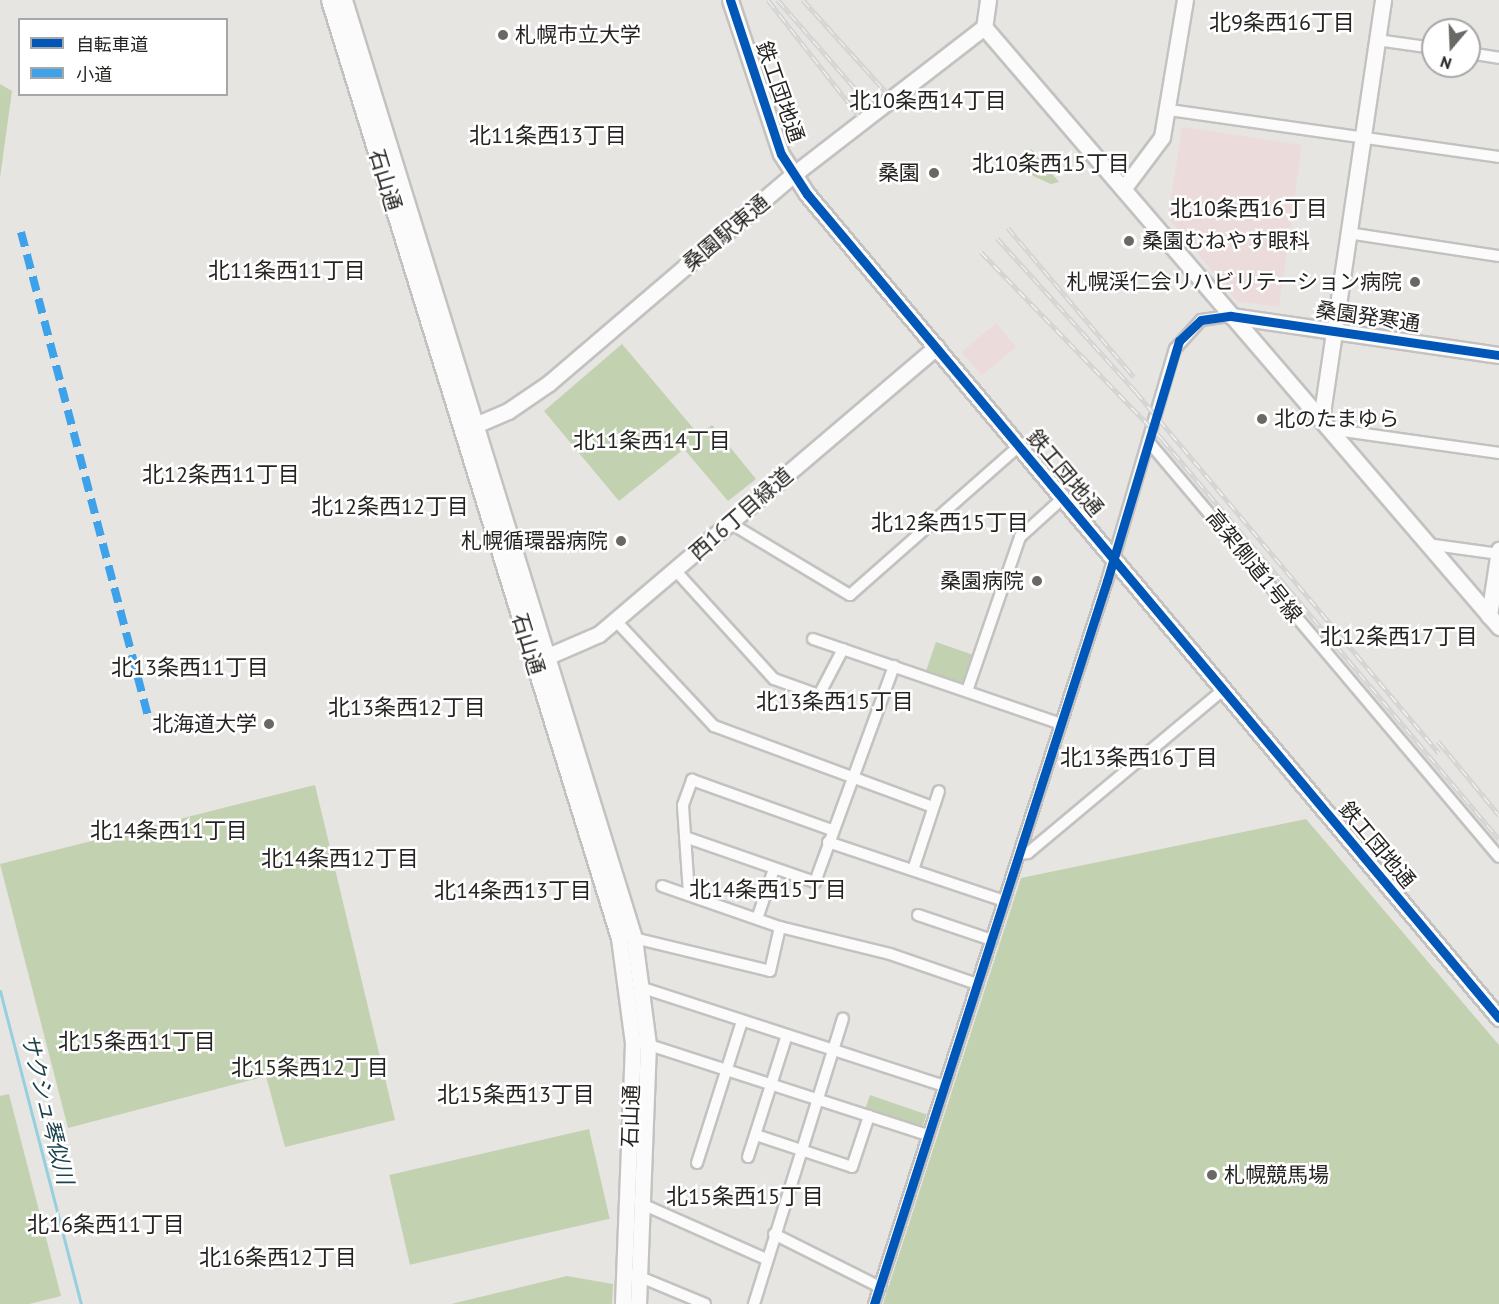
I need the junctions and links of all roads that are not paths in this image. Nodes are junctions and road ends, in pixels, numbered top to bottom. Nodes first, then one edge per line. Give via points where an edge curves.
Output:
1 (329, 0) edge
2 (344, 0) edge
3 (730, 0) edge
4 (988, 0) edge
5 (1185, 0) edge
6 (1383, 0) edge
7 (984, 27) junction
8 (1377, 40) junction
9 (1421, 46) edge
10 (1481, 55) edge
11 (1499, 58) edge
12 (1169, 110) junction
13 (1363, 137) junction
14 (1499, 157) edge
15 (794, 174) junction
16 (1123, 189) junction
17 (1348, 233) junction
18 (1499, 256) edge
19 (1231, 316) junction
20 (1334, 330) junction
21 (936, 347) junction
22 (1499, 355) edge
23 (1325, 424) junction
24 (469, 428) junction
25 (1148, 441) junction
26 (1019, 446) junction
27 (1499, 453) edge
28 (1063, 498) junction
29 (730, 523) junction
30 (1427, 544) junction
31 (1499, 552) edge
32 (1113, 558) junction
33 (675, 570) junction
34 (616, 621) junction
35 (1494, 622) edge
36 (813, 639) dead end
37 (843, 649) junction
38 (540, 659) junction
39 (894, 666) junction
40 (1223, 690) junction
41 (967, 691) junction
42 (1061, 724) junction
43 (851, 776) junction
44 (939, 791) dead end
45 (933, 807) junction
46 (832, 830) junction
47 (685, 837) junction
48 (828, 842) junction
49 (1019, 854) junction
50 (1499, 857) edge
51 (774, 869) junction
52 (913, 870) junction
53 (662, 886) dead end
54 (689, 894) junction
55 (1004, 901) junction
56 (918, 915) dead end
57 (758, 916) junction
58 (780, 927) junction
59 (634, 938) junction
60 (992, 940) junction
61 (977, 984) junction
62 (643, 988) junction
63 (1499, 1018) edge
64 (843, 1019) dead end
65 (742, 1021) junction
66 (787, 1035) junction
67 (640, 1043) junction
68 (833, 1050) junction
69 (726, 1069) junction
70 (771, 1083) junction
71 (944, 1086) junction
72 (816, 1099) junction
73 (869, 1116) junction
74 (756, 1135) junction
75 (928, 1135) junction
76 (799, 1149) junction
77 (748, 1157) dead end
78 (697, 1163) dead end
79 (642, 1204) junction
80 (774, 1234) junction
81 (766, 1259) junction
82 (632, 1273) junction
83 (880, 1287) junction
84 (623, 1304) edge
85 (638, 1304) edge
86 (705, 1304) edge
87 (753, 1304) edge
88 (874, 1304) edge

1 - 24 street, 石山通
2 - 24 street, 石山通
3 - 15 street, 鉄工団地通 via 781,154
4 - 7 street
5 - 12 street
6 - 8 street
7 - 15 street, 桑園駅東通
7 - 16 street
8 - 9 street
8 - 13 street
10 - 11 street
12 - 13 street
12 - 16 street via 1154,153
13 - 14 street
13 - 17 street
15 - 21 street, 鉄工団地通
15 - 24 street, 桑園駅東通 via 549,383
16 - 19 street
17 - 18 street
17 - 20 street
19 - 20 street, 桑園発寒通
19 - 23 street
19 - 25 street via 1201,320 1179,341
20 - 22 street, 桑園発寒通
20 - 23 street
21 - 26 street, 鉄工団地通
21 - 29 street, 西16丁目緑道
23 - 27 street
23 - 30 street
24 - 38 street, 石山通
25 - 32 street
25 - 50 street, 高架側道1号線
26 - 28 street, 鉄工団地通
26 - 29 street via 850,596
28 - 32 street, 鉄工団地通
28 - 41 street via 1020,537
29 - 33 street, 西16丁目緑道
30 - 31 street
30 - 35 street
31 - 35 street
32 - 40 street, 鉄工団地通
32 - 42 street
33 - 34 street, 西16丁目緑道
33 - 37 street via 774,678 819,695
34 - 38 street, 西16丁目緑道 via 581,645
34 - 43 street via 706,721
36 - 37 street
37 - 39 street
38 - 59 street, 石山通
38 - 67 street, 石山通 via 619,938
39 - 41 street
39 - 43 street
40 - 49 street via 1028,853
40 - 63 street, 鉄工団地通
41 - 42 street
42 - 49 street
43 - 45 street
43 - 46 street
44 - 45 street
45 - 52 street
46 - 47 street via 692,780 683,805
46 - 48 street
47 - 51 street
47 - 54 street
48 - 51 street via 815,882
48 - 52 street
49 - 55 street
51 - 57 street
52 - 55 street
53 - 54 street
54 - 57 street
55 - 60 street
56 - 60 street
57 - 58 street
58 - 59 street via 770,971
58 - 61 street via 890,954
59 - 62 street, 石山通
60 - 61 street
61 - 71 street
62 - 65 street
62 - 67 street, 石山通
64 - 68 street
65 - 66 street
65 - 69 street
66 - 68 street
66 - 70 street
67 - 69 street
67 - 79 street, 石山通
67 - 82 street, 石山通
68 - 71 street
68 - 72 street
69 - 70 street
69 - 78 street
70 - 72 street
70 - 74 street
71 - 75 street
72 - 73 street
72 - 76 street
73 - 75 street
73 - 76 street via 852,1167
74 - 76 street
74 - 77 street
75 - 83 street
76 - 80 street
79 - 81 street
79 - 82 street, 石山通
80 - 81 street
80 - 83 street
81 - 87 street
82 - 84 street, 石山通
82 - 85 street, 石山通
82 - 86 street
83 - 88 street

